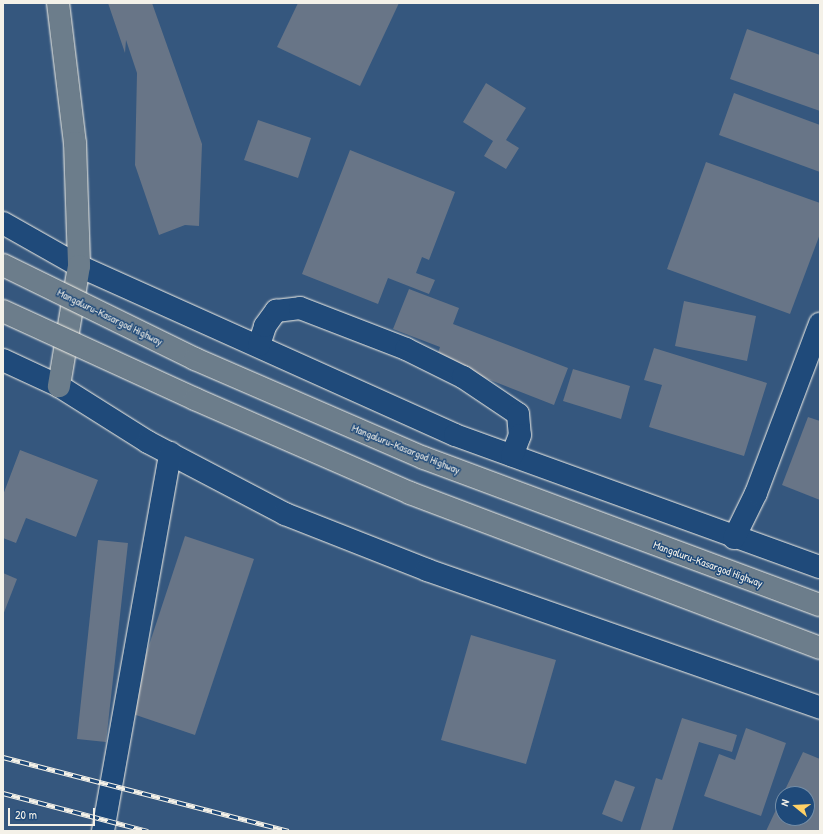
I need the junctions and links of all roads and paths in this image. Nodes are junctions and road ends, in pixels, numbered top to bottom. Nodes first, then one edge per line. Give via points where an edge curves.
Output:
1 (58, 3) edge
2 (3, 223) edge
3 (3, 265) edge
4 (79, 266) junction
5 (3, 311) edge
6 (820, 324) edge
7 (259, 345) junction
8 (3, 360) edge
9 (59, 386) junction
10 (170, 452) junction
11 (512, 456) junction
12 (734, 538) junction
13 (820, 567) edge
14 (820, 605) edge
15 (820, 648) edge
16 (820, 708) edge
17 (103, 831) edge

1 - 4 main road via 75,143
2 - 4 street
3 - 14 main road, Mangaluru-Kasargod Highway, bridge via 195,359 424,458
4 - 7 street
4 - 9 main road
5 - 15 main road, bridge via 410,493
6 - 12 street via 756,493
7 - 11 street via 455,435
7 - 11 street via 265,326 276,311 300,308 406,349 463,377 518,414 520,435
8 - 9 street
9 - 10 street via 148,442
10 - 16 street via 285,514 427,570
10 - 17 street
11 - 12 street
12 - 13 street

